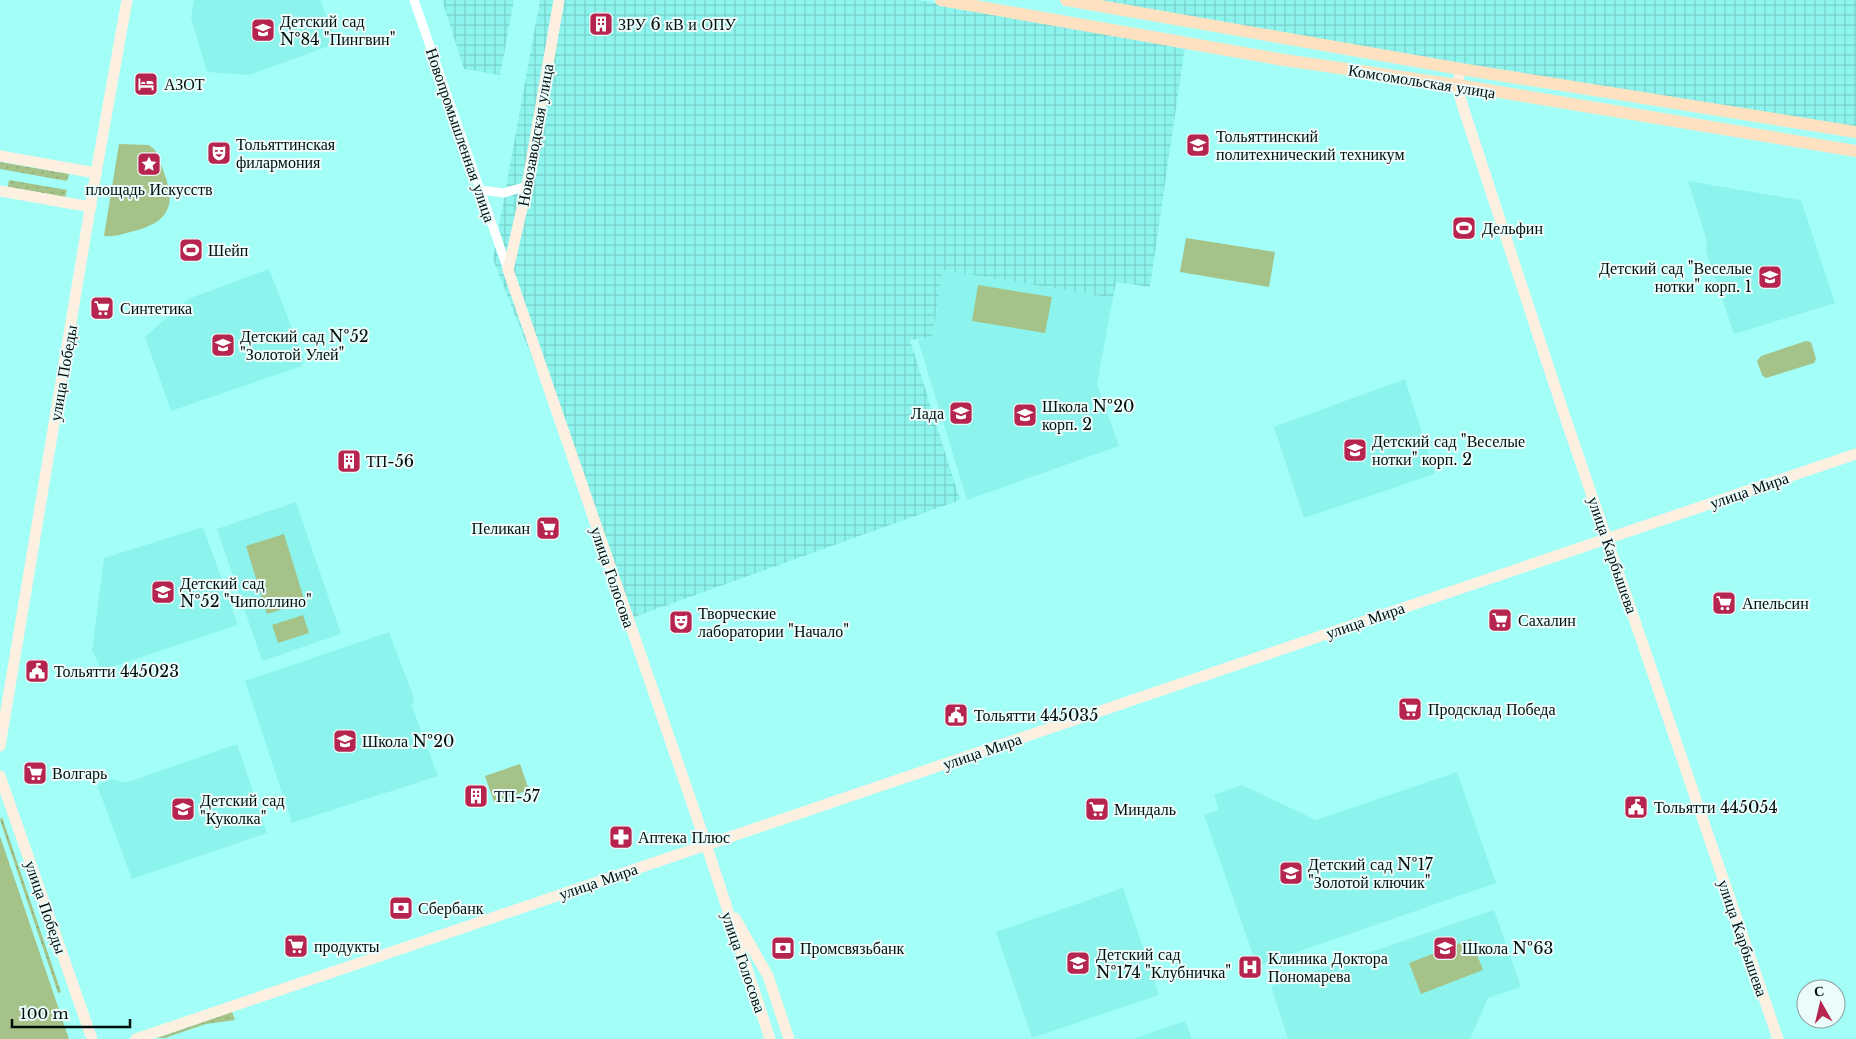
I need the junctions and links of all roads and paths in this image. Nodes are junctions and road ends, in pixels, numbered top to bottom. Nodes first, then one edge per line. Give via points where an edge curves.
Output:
1 (127, 0) edge
2 (414, 0) edge
3 (559, 0) edge
4 (941, 0) edge
5 (1066, 0) edge
6 (990, 4) edge
7 (1461, 69) junction
8 (1457, 86) junction
9 (1676, 102) junction
10 (1672, 120) junction
11 (1856, 132) edge
12 (1856, 151) edge
13 (0, 156) edge
14 (96, 174) junction
15 (527, 186) junction
16 (481, 190) junction
17 (0, 191) edge
18 (90, 206) junction
19 (508, 270) junction
20 (1856, 454) edge
21 (1608, 538) junction
22 (0, 746) edge
23 (0, 776) edge
24 (706, 844) junction
25 (718, 884) junction
26 (768, 976) junction
27 (751, 981) junction
28 (92, 1039) edge
29 (136, 1039) edge
30 (770, 1039) edge
31 (789, 1039) edge
32 (1778, 1039) edge

1 - 14 main road, улица Победы
2 - 16 street, Новопромышленная улица
3 - 15 main road, Новозаводская улица
4 - 6 main road, Комсомольская улица
5 - 7 main road, Комсомольская улица
6 - 8 main road, Комсомольская улица via 1284,60
7 - 8 main road
7 - 9 main road, Комсомольская улица
8 - 10 main road, Комсомольская улица
8 - 21 main road, улица Карбышева
9 - 10 main road
9 - 11 main road, Комсомольская улица
10 - 12 main road, Комсомольская улица
13 - 14 main road
14 - 18 main road, улица Победы
15 - 16 street via 504,193
15 - 19 main road, Новозаводская улица
16 - 19 street, Новопромышленная улица
17 - 18 main road
18 - 22 main road, улица Победы
19 - 24 main road, улица Голосова
20 - 21 main road, улица Мира
21 - 24 main road, улица Мира
21 - 32 main road, улица Карбышева
23 - 28 main road, улица Победы
24 - 25 main road, улица Голосова
24 - 29 main road, улица Мира
25 - 26 main road, улица Голосова
25 - 27 main road, улица Голосова
26 - 27 main road via 760,974
26 - 31 main road, улица Голосова
27 - 30 main road, улица Голосова

